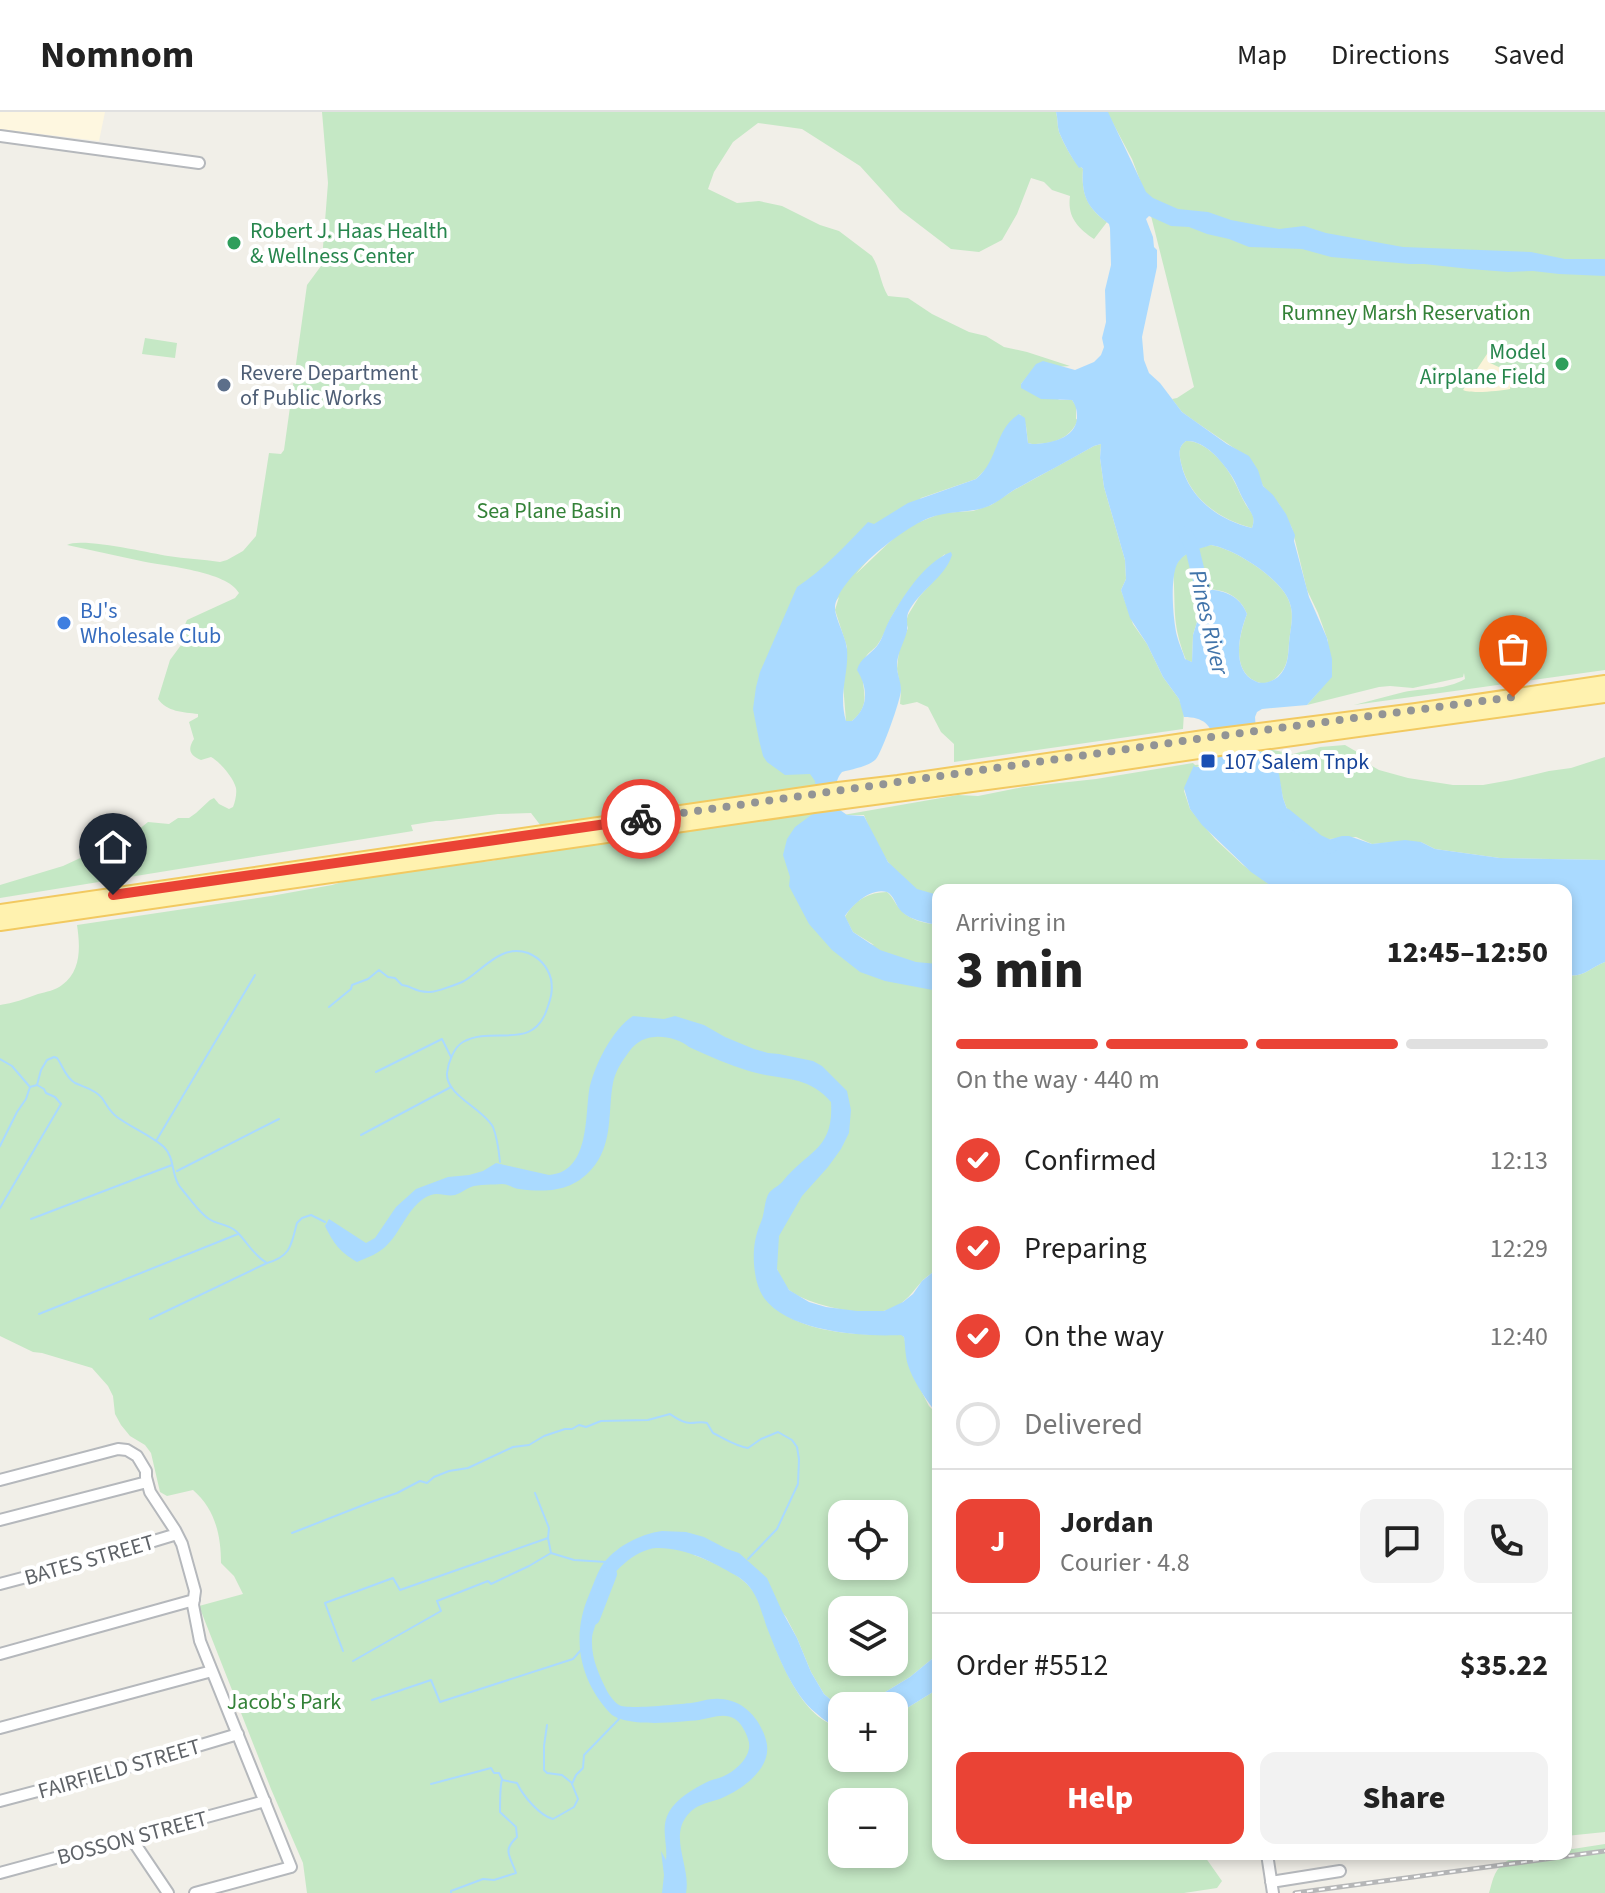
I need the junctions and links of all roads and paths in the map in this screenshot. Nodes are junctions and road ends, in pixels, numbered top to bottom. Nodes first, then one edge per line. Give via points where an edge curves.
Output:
1 (0, 139) edge
2 (199, 163) dead end
3 (1605, 683) edge
4 (1605, 695) edge
5 (1261, 736) junction
6 (814, 799) junction
7 (0, 912) edge
8 (0, 923) edge
9 (0, 1480) edge
10 (147, 1482) junction
11 (0, 1520) edge
12 (177, 1534) junction
13 (0, 1584) edge
14 (194, 1600) junction
15 (0, 1654) edge
16 (212, 1671) junction
17 (0, 1728) edge
18 (238, 1734) junction
19 (0, 1801) edge
20 (265, 1801) junction
21 (131, 1838) junction
22 (1268, 1860) edge
23 (1340, 1871) dead end
24 (0, 1873) edge
25 (1272, 1888) edge
26 (168, 1893) edge
27 (195, 1893) edge

1 - 2 street
3 - 5 main road
4 - 5 main road
5 - 6 main road via 898,783
6 - 7 main road
6 - 8 main road
9 - 10 street via 118,1449 137,1456
10 - 11 street
10 - 12 street
12 - 13 street, BATES STREET
12 - 14 street
14 - 15 street
14 - 16 street via 196,1626
16 - 17 street
16 - 18 street
18 - 19 street, FAIRFIELD STREET
18 - 20 street
20 - 21 street, BOSSON STREET
20 - 27 street via 291,1867
21 - 24 street, BOSSON STREET
21 - 26 street
22 - 25 street
23 - 25 street

